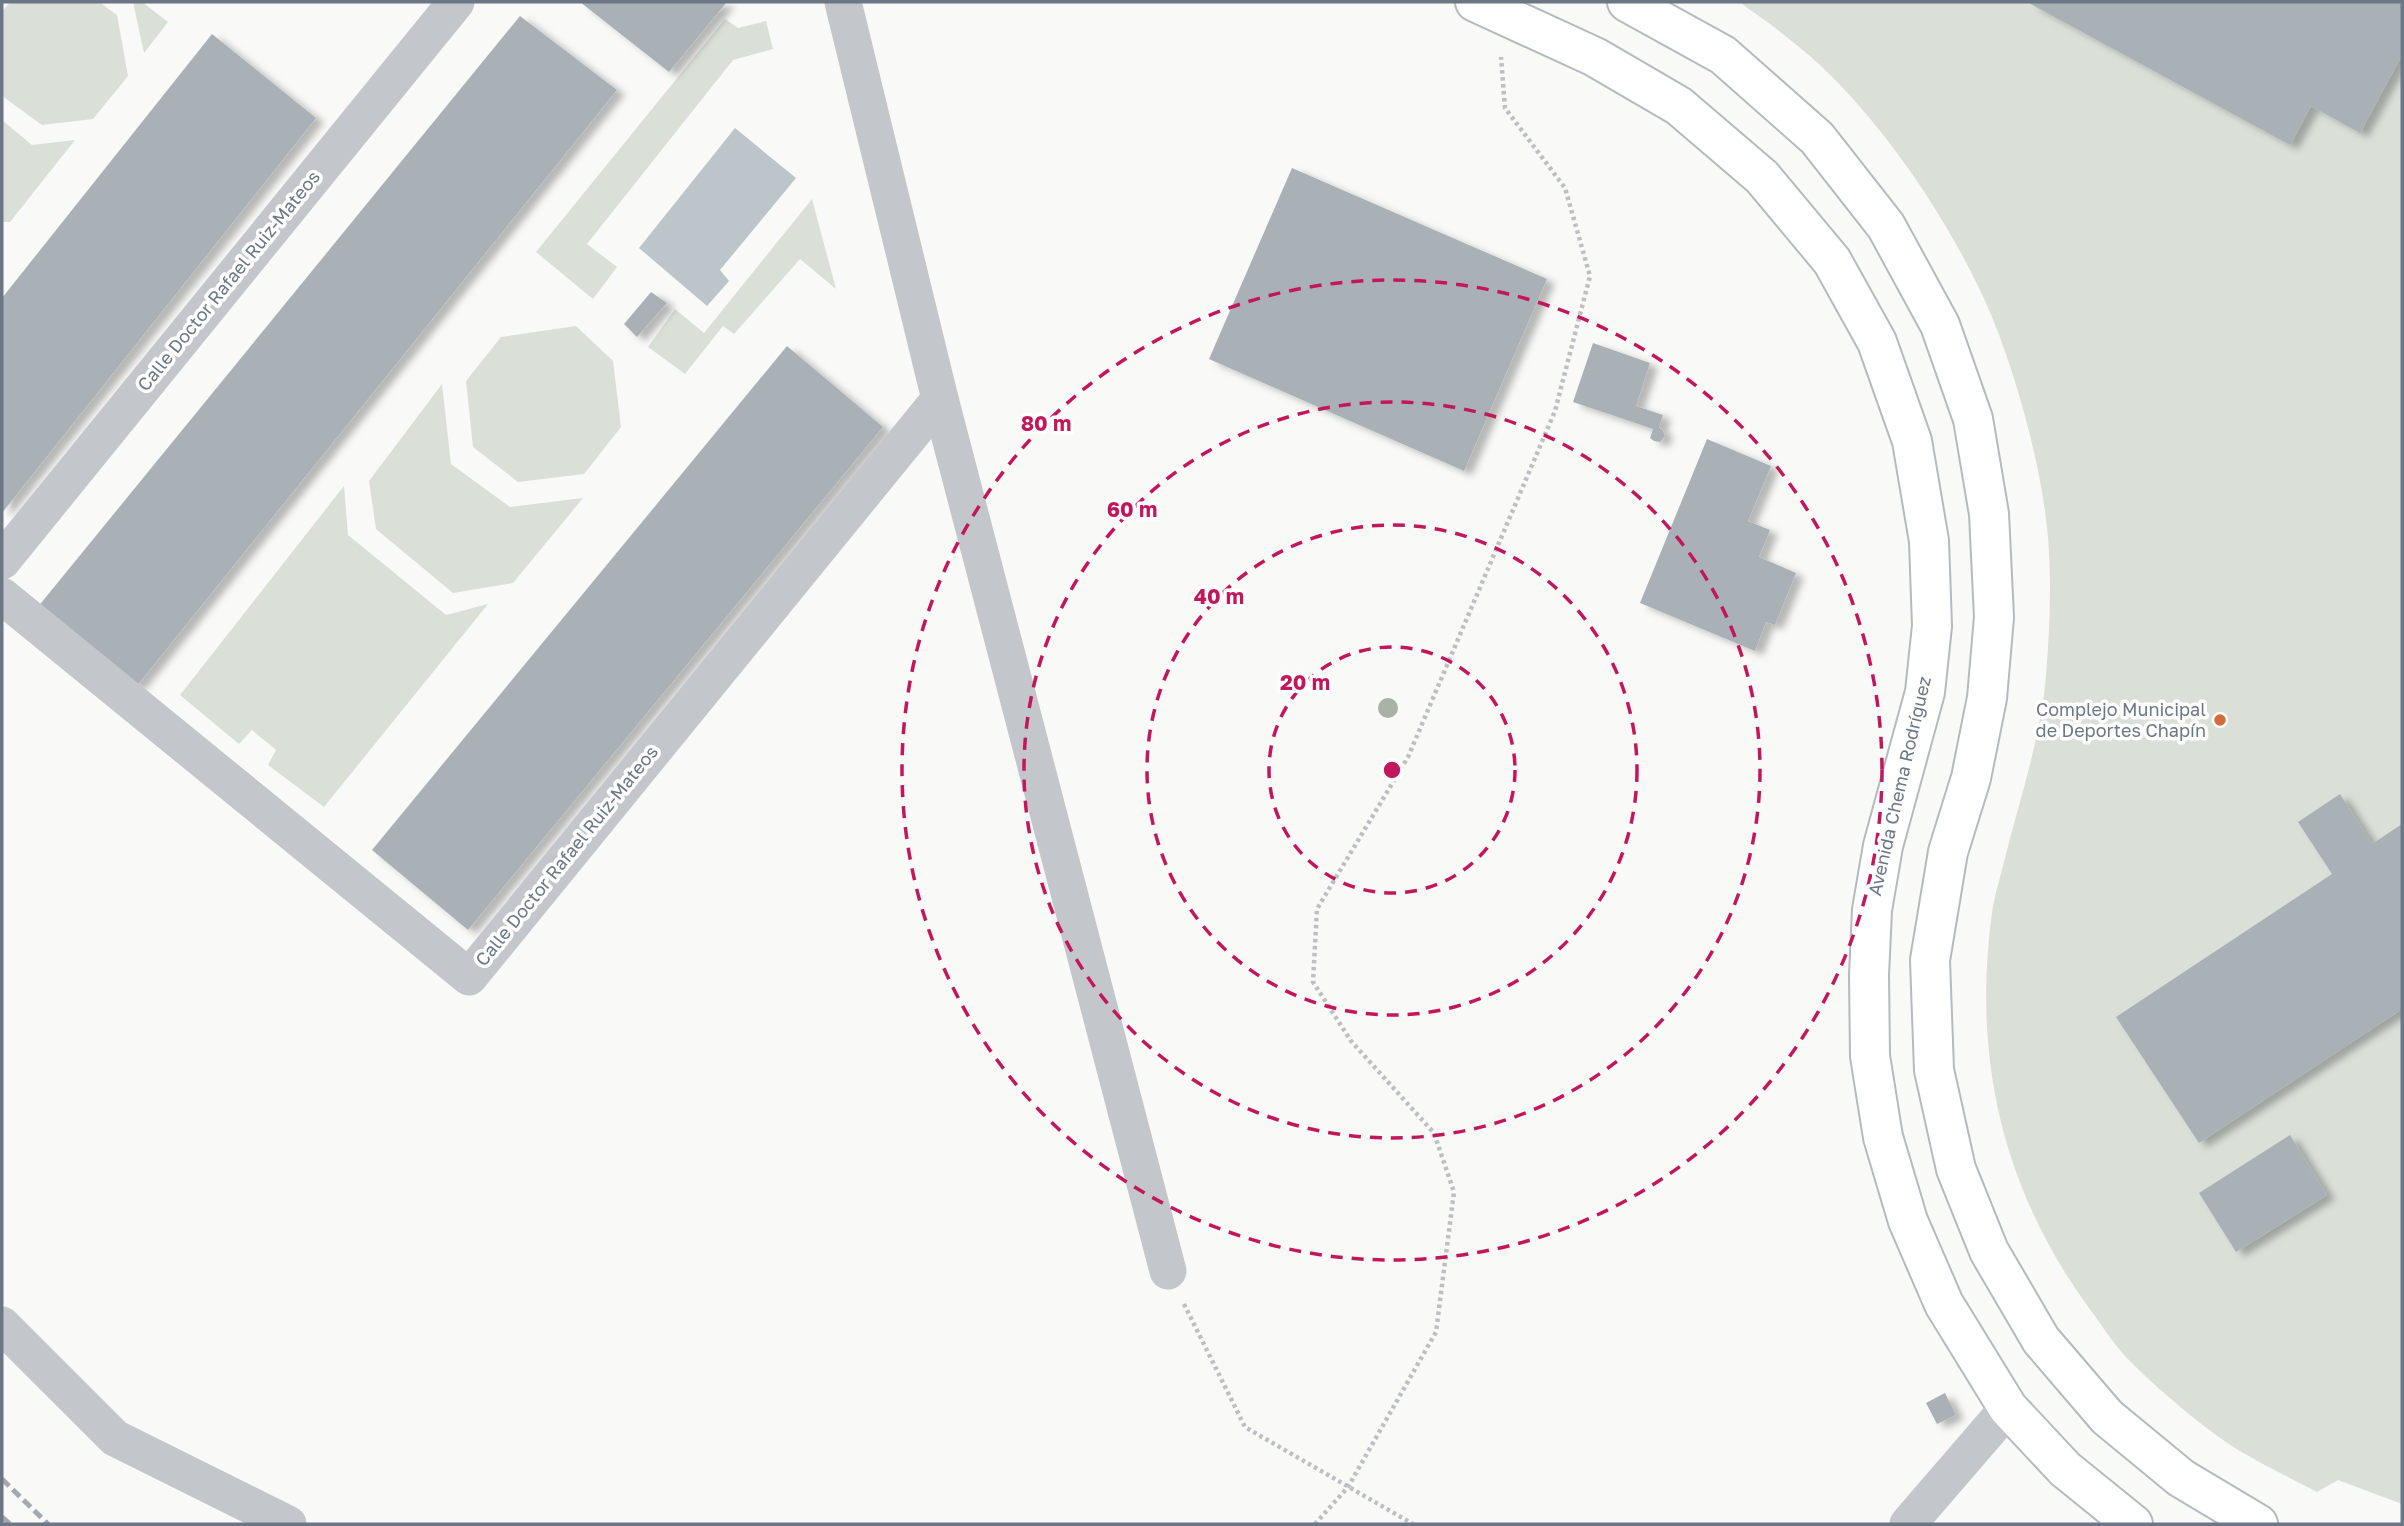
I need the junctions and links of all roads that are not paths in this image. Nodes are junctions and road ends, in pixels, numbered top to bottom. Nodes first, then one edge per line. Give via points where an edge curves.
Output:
1 (456, 2) edge
2 (843, 2) edge
3 (1627, 2) edge
4 (1487, 7) edge
5 (940, 400) junction
6 (2, 561) edge
7 (2, 596) edge
8 (1168, 1272) road end
9 (2, 1325) edge
10 (2008, 1408) junction
11 (288, 1524) edge
12 (1908, 1524) edge
13 (2133, 1524) edge
14 (2258, 1524) edge

1 - 6 street, Calle Doctor Rafael Ruiz-Mateos
2 - 5 street
3 - 14 main road via 1723,55 1817,138 1886,226 1940,325 1973,419 1989,514 1994,617 1987,698 1971,778 1948,852 1930,960 1934,1070 1956,1168 1989,1251 2041,1340 2107,1417 2181,1478
4 - 10 main road, Avenida Chema Rodríguez via 1595,57 1679,106 1762,177 1832,261 1877,342 1912,440 1929,541 1932,626 1925,692 1883,846 1872,910 1870,1056 1883,1137 1908,1221 1944,1304
5 - 7 street, Calle Doctor Rafael Ruiz-Mateos via 469,977
5 - 8 street
9 - 11 street via 115,1438
10 - 12 street
10 - 13 main road, Avenida Chema Rodríguez via 2065,1469

